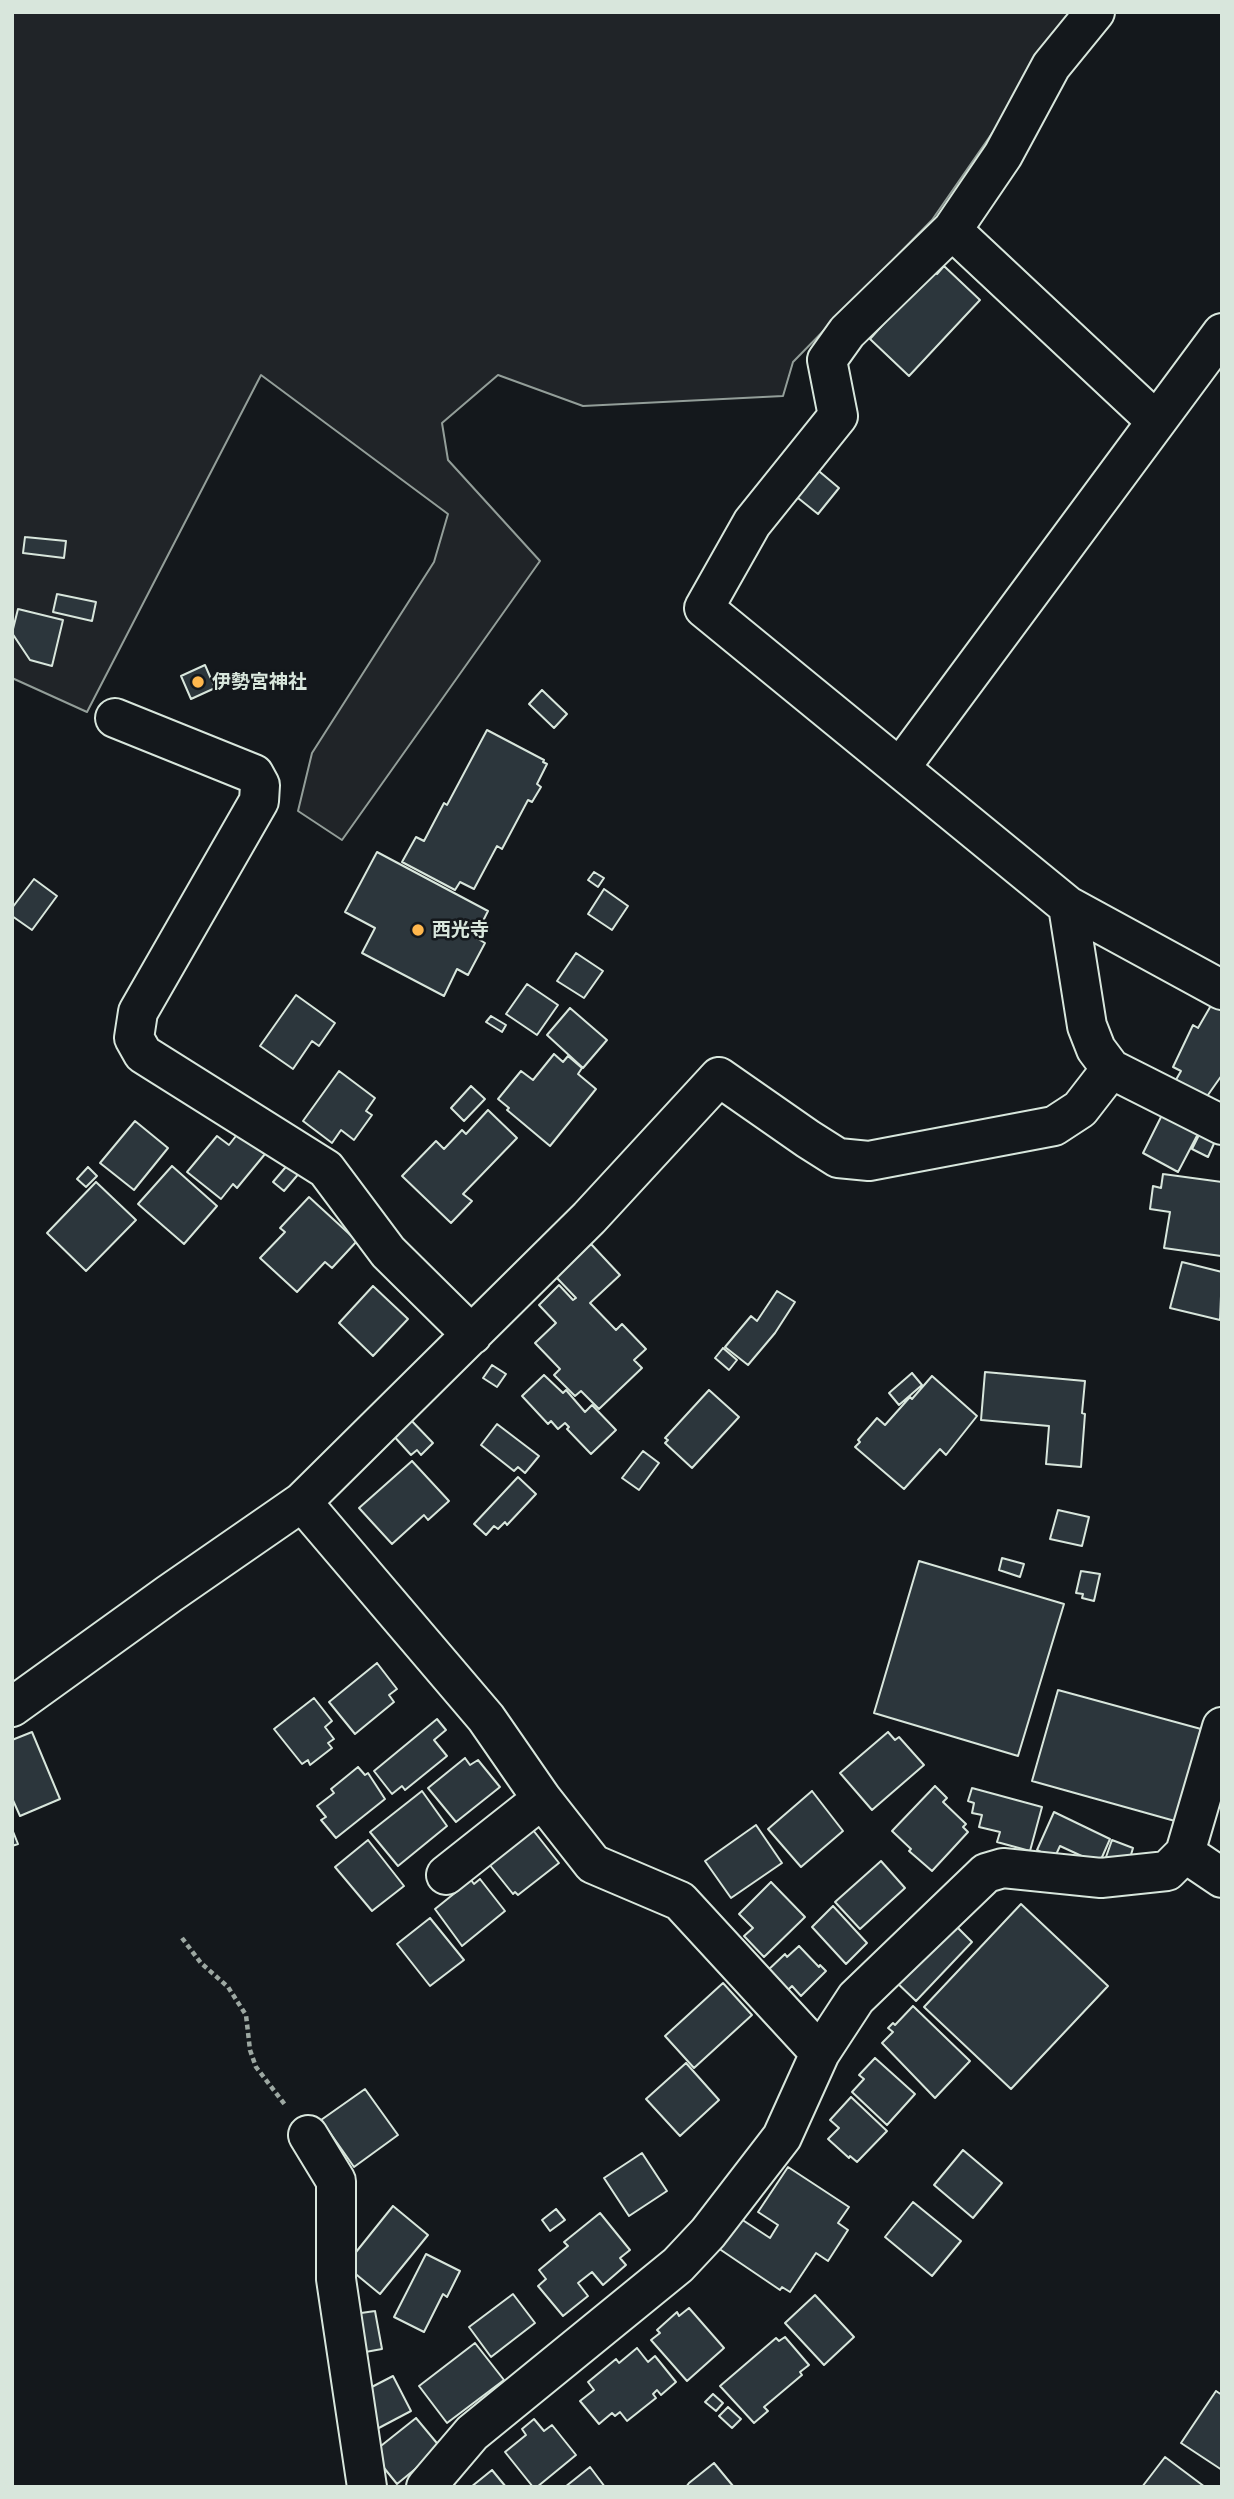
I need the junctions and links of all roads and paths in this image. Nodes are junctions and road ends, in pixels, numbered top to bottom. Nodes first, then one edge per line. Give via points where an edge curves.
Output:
1 (1095, 12) edge
2 (952, 230) junction
3 (1222, 332) edge
4 (1156, 421) junction
5 (115, 718) dead end
6 (900, 768) junction
7 (1068, 906) junction
8 (1222, 990) edge
9 (1111, 1069) junction
10 (1222, 1125) edge
11 (472, 1335) junction
12 (302, 1502) junction
13 (12, 1707) edge
14 (1222, 1727) edge
15 (542, 1799) junction
16 (1185, 1853) junction
17 (446, 1875) dead end
18 (1222, 1878) edge
19 (182, 1938) dead end
20 (820, 2053) junction
21 (308, 2135) joint
22 (366, 2487) edge
23 (426, 2487) edge

1 - 2 street via 1051,66 1003,155
2 - 4 street
2 - 6 street via 847,332 827,360 838,416 752,523 704,608
3 - 4 street
4 - 6 street
5 - 11 street via 254,774 260,785 259,801 138,1013 134,1038 138,1046 143,1054 326,1169 388,1252
6 - 7 street
7 - 8 street
7 - 9 street via 1087,1026
9 - 10 street
9 - 11 street via 1080,1109 1054,1126 869,1161 838,1158 719,1077 589,1218
11 - 12 street
12 - 13 street
12 - 15 street via 486,1717
14 - 16 street
15 - 17 street
15 - 20 street via 593,1864 680,1900
16 - 18 street
16 - 20 street via 1167,1871 1101,1878 1003,1868 986,1874 856,1998
19 - 21 path via 228,1987 246,2015 256,2067
20 - 23 street via 782,2137 708,2233 678,2265 472,2433
21 - 22 street via 336,2181 336,2279

